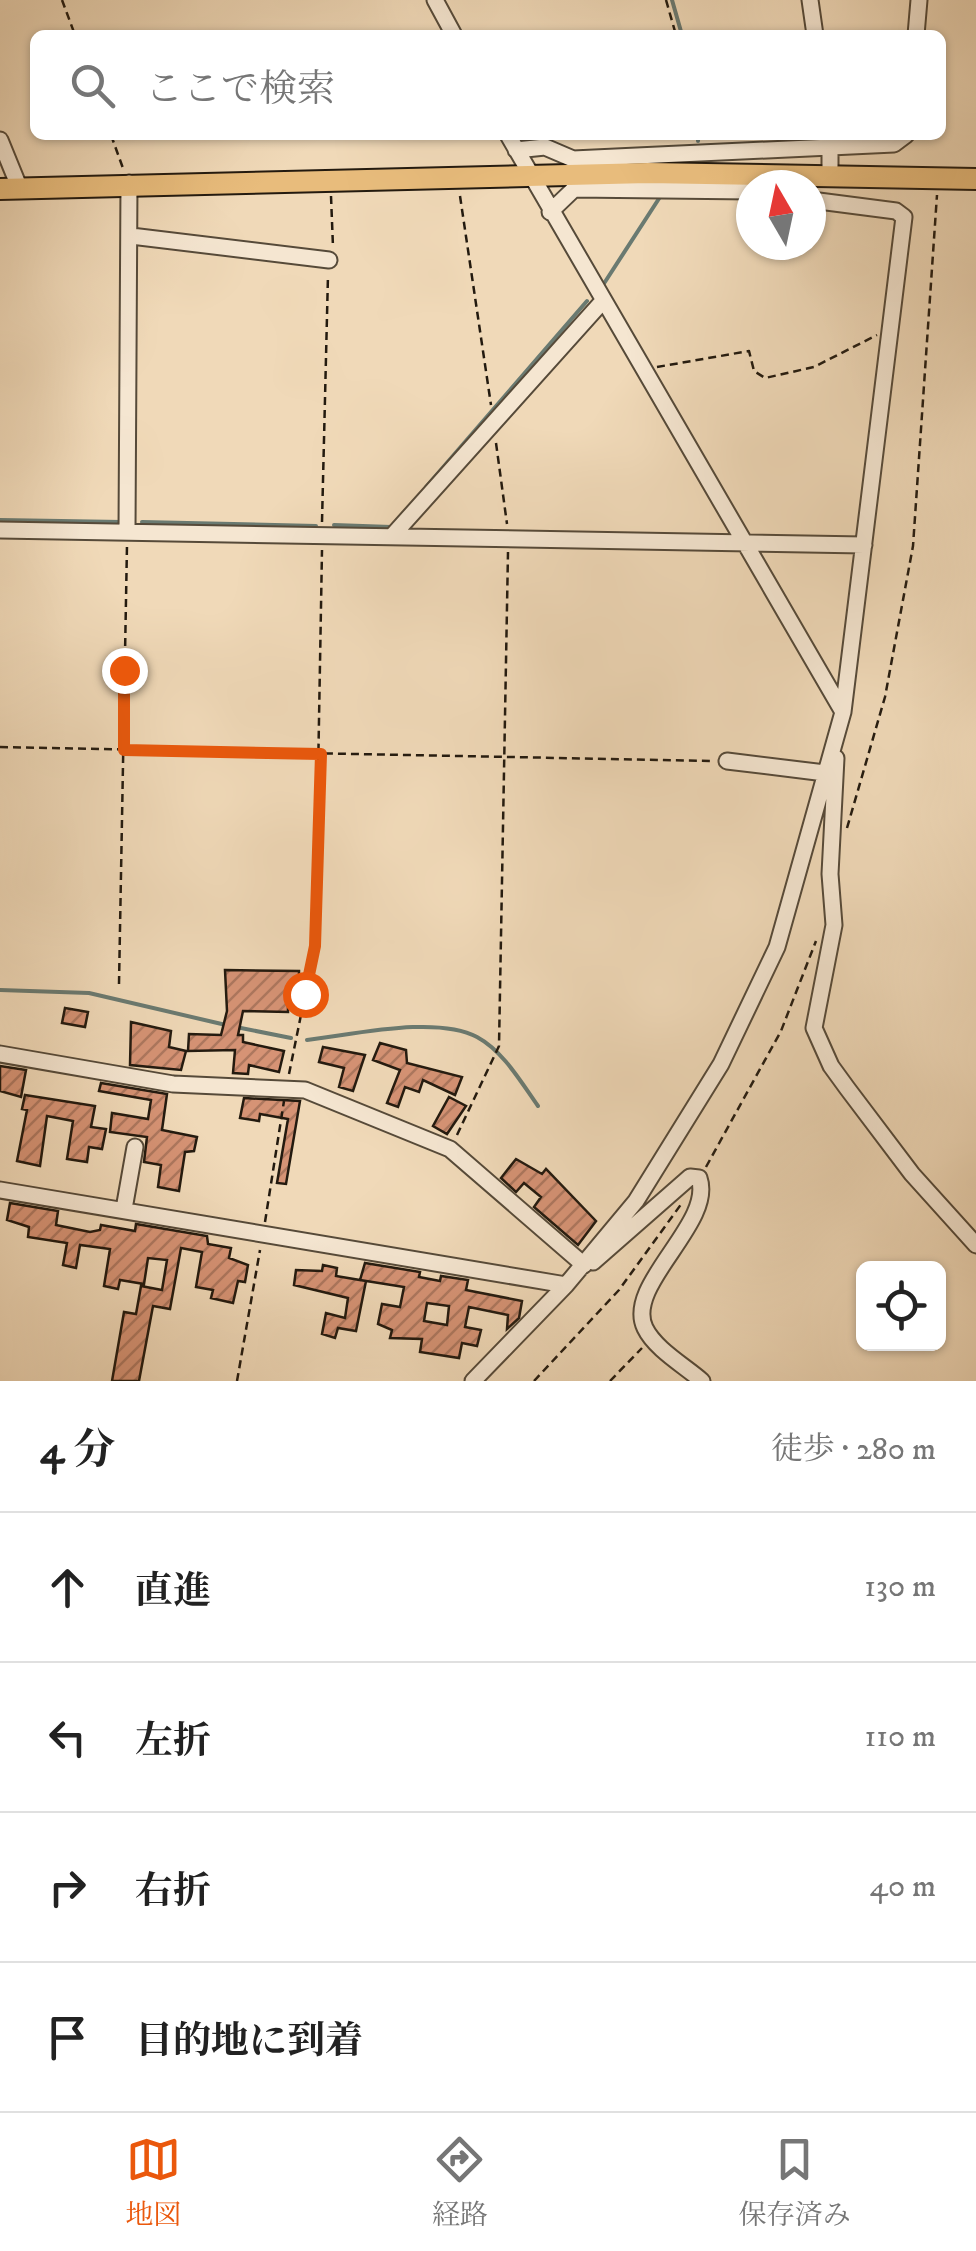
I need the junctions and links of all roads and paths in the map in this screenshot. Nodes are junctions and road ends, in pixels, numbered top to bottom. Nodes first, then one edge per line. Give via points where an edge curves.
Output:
1 (62, 0) edge
2 (435, 0) edge
3 (666, 0) edge
4 (810, 0) edge
5 (919, 0) edge
6 (73, 30) edge
7 (451, 30) edge
8 (675, 30) edge
9 (814, 30) edge
10 (916, 30) edge
11 (0, 140) edge
12 (113, 140) edge
13 (830, 140) edge
14 (899, 140) edge
15 (512, 142) edge
16 (830, 166) dead end
17 (530, 175) junction
18 (457, 176) junction
19 (943, 178) junction
20 (976, 179) edge
21 (330, 180) junction
22 (129, 183) junction
23 (10, 189) edge
24 (736, 191) edge
25 (826, 196) edge
26 (550, 212) junction
27 (131, 236) junction
28 (328, 260) junction
29 (602, 302) junction
30 (891, 328) junction
31 (641, 370) junction
32 (494, 426) junction
33 (0, 530) edge
34 (127, 530) junction
35 (322, 534) junction
36 (393, 535) junction
37 (508, 537) junction
38 (740, 540) junction
39 (864, 545) junction
40 (843, 712) junction
41 (837, 734) junction
42 (0, 747) edge
43 (124, 750) junction
44 (321, 754) junction
45 (504, 758) junction
46 (727, 761) joint
47 (825, 773) junction
48 (844, 836) dead end
49 (819, 933) dead end
50 (119, 984) dead end
51 (0, 1054) edge
52 (286, 1086) junction
53 (135, 1147) dead end
54 (450, 1150) junction
55 (699, 1178) junction
56 (0, 1190) edge
57 (124, 1209) junction
58 (263, 1234) junction
59 (976, 1245) edge
60 (584, 1265) junction
61 (566, 1285) junction
62 (647, 1333) junction
63 (237, 1381) edge
64 (474, 1381) edge
65 (534, 1381) edge
66 (610, 1381) edge
67 (702, 1381) edge

1 - 6 path
2 - 7 street
3 - 8 path
4 - 9 street
5 - 10 street
11 - 23 street
12 - 22 path
13 - 14 street
13 - 15 street via 574,160
13 - 16 street
15 - 17 street
17 - 18 main road
17 - 19 main road
17 - 26 street
18 - 21 main road
18 - 32 path
19 - 20 main road
19 - 48 path via 913,546 885,696
21 - 22 main road
21 - 28 path via 334,244
22 - 23 main road
22 - 27 street
24 - 26 street via 574,189
25 - 30 street via 904,217
26 - 29 street
27 - 28 street
27 - 34 street
28 - 35 path
29 - 31 street
29 - 32 street
30 - 31 path via 814,367 765,378 754,371 748,351
30 - 39 street
31 - 38 street
32 - 36 street
32 - 37 path
33 - 34 street
34 - 35 street
34 - 43 path
35 - 36 street
35 - 44 path
36 - 37 street
37 - 38 street
37 - 45 path
38 - 39 street
38 - 40 street
39 - 40 street
40 - 41 street
41 - 47 street
41 - 59 street via 834,924 814,1028 831,1066 912,1174
42 - 43 path
43 - 44 path
43 - 50 path
44 - 45 path
44 - 52 path via 315,946
45 - 46 path
45 - 54 path via 499,1046
46 - 47 street
47 - 60 street via 777,947 721,1064 636,1201
49 - 55 path via 774,1047
51 - 52 street via 173,1084
52 - 54 street
52 - 58 path
53 - 57 street
54 - 60 street
55 - 60 street via 690,1177 620,1242
55 - 62 street via 702,1190 690,1222 646,1301
55 - 65 path via 619,1290
56 - 57 street
57 - 58 street
58 - 61 street
58 - 63 path
60 - 61 street
61 - 64 street
62 - 66 path via 638,1354
62 - 67 street

